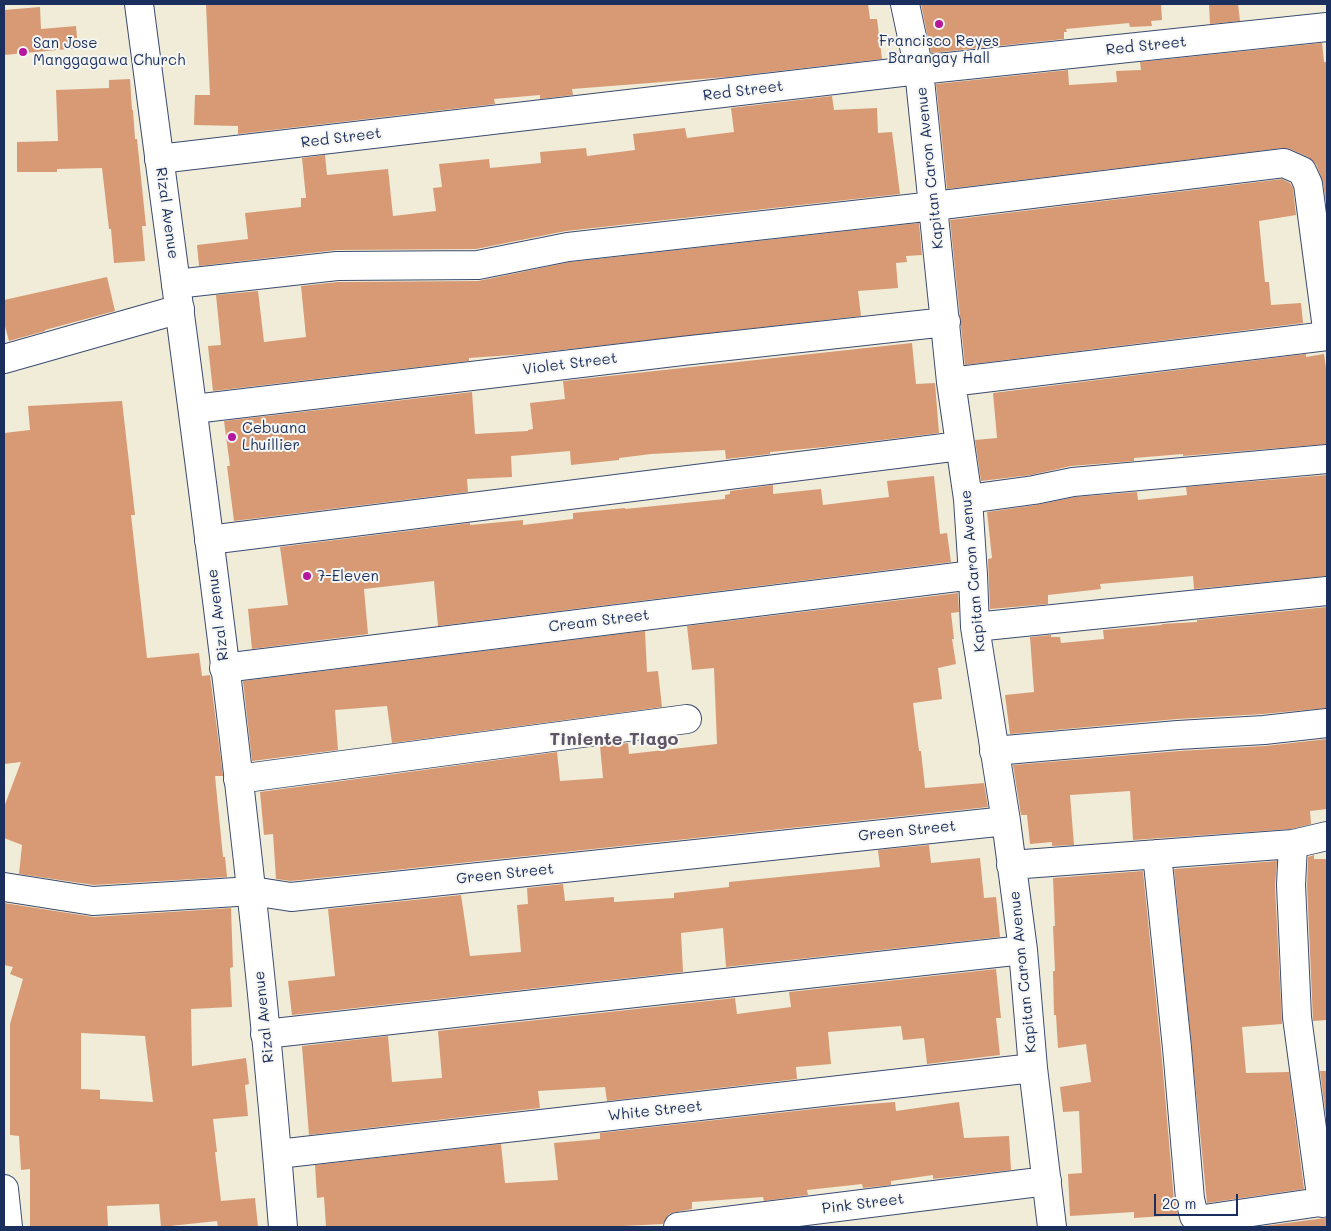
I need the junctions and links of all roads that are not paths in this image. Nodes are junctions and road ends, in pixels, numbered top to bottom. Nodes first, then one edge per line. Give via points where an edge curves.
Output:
1 (139, 4) edge
2 (905, 4) edge
3 (1327, 27) edge
4 (919, 70) junction
5 (159, 159) junction
6 (934, 206) junction
7 (178, 296) junction
8 (946, 322) junction
9 (1327, 329) edge
10 (1327, 336) edge
11 (4, 359) edge
12 (951, 382) junction
13 (194, 409) junction
14 (960, 446) junction
15 (1327, 459) edge
16 (968, 499) junction
17 (209, 540) junction
18 (973, 575) junction
19 (1327, 591) edge
20 (974, 627) junction
21 (224, 668) junction
22 (687, 719) dead end
23 (1327, 723) edge
24 (994, 751) junction
25 (238, 779) junction
26 (1006, 821) junction
27 (1327, 836) edge
28 (1293, 844) junction
29 (1157, 854) junction
30 (1011, 866) junction
31 (4, 887) edge
32 (252, 891) junction
33 (1023, 950) junction
34 (265, 1034) junction
35 (1033, 1068) junction
36 (278, 1154) junction
37 (1047, 1181) junction
38 (4, 1190) edge
39 (4, 1194) edge
40 (1324, 1202) edge
41 (8, 1227) edge
42 (283, 1227) edge
43 (678, 1227) edge
44 (1052, 1227) edge

1 - 5 street, Rizal Avenue
2 - 4 street, Kapitan Caron Avenue
3 - 4 street, Red Street
4 - 5 street, Red Street
4 - 6 street, Kapitan Caron Avenue
5 - 7 street, Rizal Avenue
6 - 7 street via 568,247 478,265 337,266
6 - 8 street, Kapitan Caron Avenue
6 - 9 street via 1284,163 1302,170 1308,184
7 - 11 street
7 - 13 street, Rizal Avenue
8 - 12 street, Kapitan Caron Avenue
8 - 13 street, Violet Street
10 - 12 street
12 - 14 street, Kapitan Caron Avenue
13 - 17 street, Rizal Avenue
14 - 16 street, Kapitan Caron Avenue
14 - 17 street
15 - 16 street via 1072,482
16 - 18 street, Kapitan Caron Avenue
17 - 21 street, Rizal Avenue
18 - 20 street, Kapitan Caron Avenue
18 - 21 street, Cream Street
19 - 20 street
20 - 24 street, Kapitan Caron Avenue
21 - 25 street, Rizal Avenue
22 - 25 street
23 - 24 street
24 - 26 street, Kapitan Caron Avenue
25 - 32 street, Rizal Avenue
26 - 30 street, Kapitan Caron Avenue
26 - 32 street, Green Street via 291,897
27 - 28 street
28 - 29 street
28 - 40 street via 1291,885 1297,1017
29 - 30 street
29 - 40 street via 1194,1216 1204,1219
30 - 33 street, Kapitan Caron Avenue
31 - 32 street, Green Street via 93,901
32 - 34 street, Rizal Avenue
33 - 34 street
33 - 35 street, Kapitan Caron Avenue
34 - 36 street, Rizal Avenue
35 - 36 street, White Street
35 - 37 street, Kapitan Caron Avenue
36 - 42 street, Rizal Avenue
37 - 43 street, Pink Street
37 - 44 street, Kapitan Caron Avenue
38 - 39 street
39 - 41 street

